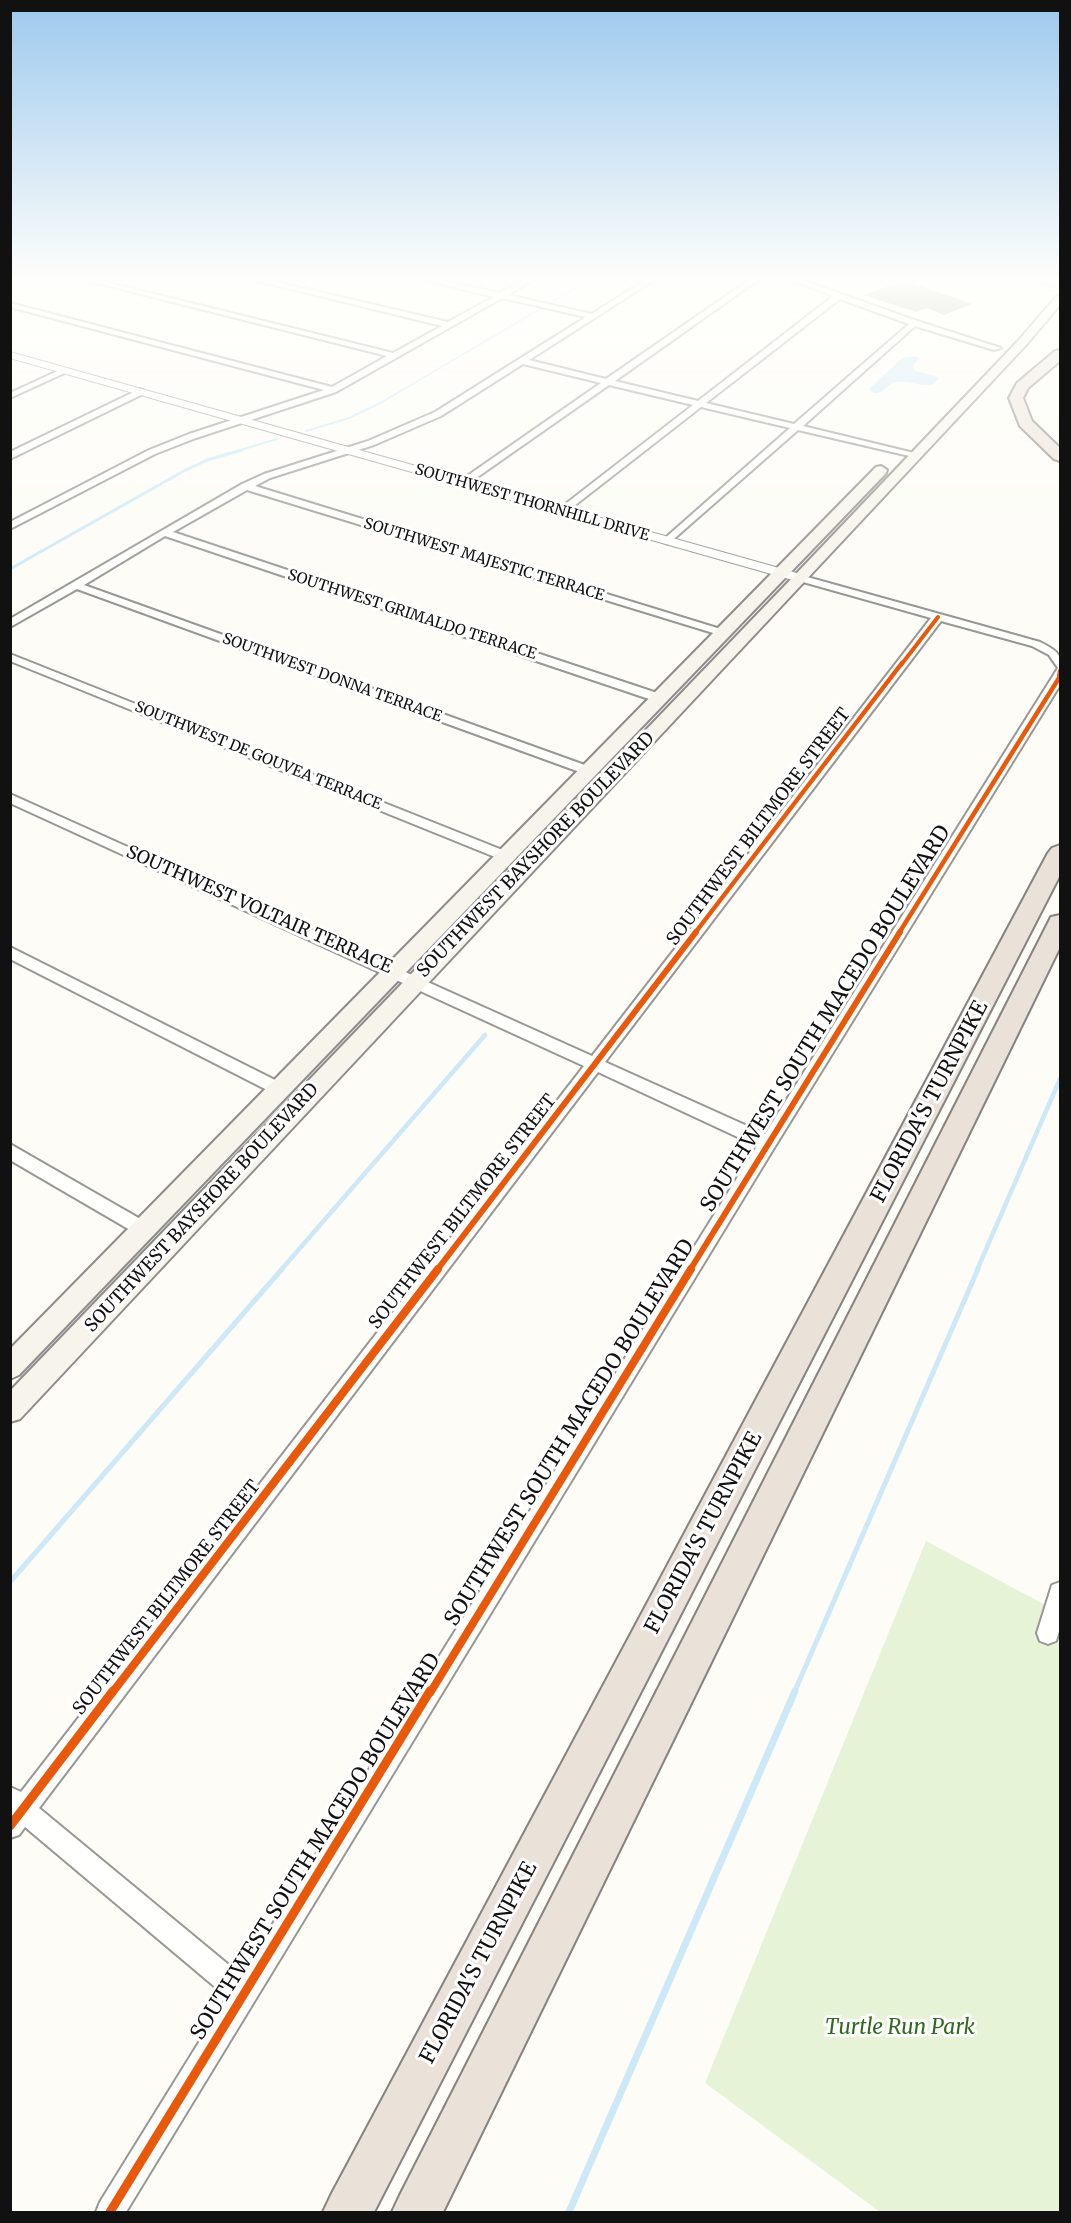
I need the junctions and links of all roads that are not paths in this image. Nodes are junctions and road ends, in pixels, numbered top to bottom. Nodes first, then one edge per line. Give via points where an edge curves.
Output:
1 (37, 384) edge
2 (111, 384) edge
3 (309, 384) edge
4 (344, 384) edge
5 (485, 384) edge
6 (605, 384) edge
7 (615, 384) edge
8 (725, 384) edge
9 (844, 384) edge
10 (982, 384) edge
11 (1025, 384) edge
12 (1045, 384) edge
13 (333, 390) junction
14 (140, 392) junction
15 (10, 396) edge
16 (699, 404) junction
17 (236, 420) junction
18 (1025, 423) junction
19 (796, 426) junction
20 (1060, 441) edge
21 (1060, 447) edge
22 (907, 450) junction
23 (348, 451) junction
24 (10, 456) edge
25 (1060, 456) edge
26 (462, 483) junction
27 (245, 486) junction
28 (562, 511) junction
29 (10, 526) edge
30 (165, 533) junction
31 (668, 541) junction
32 (780, 573) junction
33 (800, 578) junction
34 (75, 585) junction
35 (938, 617) junction
36 (10, 624) edge
37 (717, 639) junction
38 (10, 657) edge
39 (1057, 662) edge
40 (1060, 665) edge
41 (695, 688) junction
42 (659, 698) junction
43 (630, 757) junction
44 (588, 771) junction
45 (10, 798) edge
46 (1060, 853) edge
47 (506, 856) junction
48 (1060, 923) edge
49 (10, 952) edge
50 (394, 971) junction
51 (417, 982) junction
52 (596, 1063) junction
53 (279, 1089) junction
54 (256, 1113) junction
55 (768, 1143) junction
56 (10, 1151) edge
57 (143, 1229) junction
58 (179, 1232) junction
59 (10, 1367) edge
60 (40, 1379) junction
61 (10, 1410) edge
62 (1060, 1593) edge
63 (1048, 1633) dead end
64 (15, 1811) edge
65 (245, 1995) junction
66 (110, 2212) edge
67 (348, 2212) edge
68 (417, 2212) edge

1 - 15 street
2 - 14 street, SOUTHWEST THORNHILL DRIVE
3 - 13 street
4 - 13 street
5 - 23 street via 438,414
6 - 26 street
7 - 16 street
8 - 16 street
9 - 19 street
10 - 22 main road, SOUTHWEST BAYSHORE BOULEVARD
11 - 18 highway via 1016,398
12 - 20 highway via 1036,391 1034,404 1028,404 1034,418
13 - 17 street via 279,410
14 - 17 street, SOUTHWEST THORNHILL DRIVE
14 - 24 street
16 - 19 street
16 - 28 street
17 - 23 street, SOUTHWEST THORNHILL DRIVE
17 - 29 street via 172,443
18 - 21 highway
18 - 25 highway
19 - 22 street
19 - 31 street
22 - 32 main road, SOUTHWEST BAYSHORE BOULEVARD
22 - 33 main road, SOUTHWEST BAYSHORE BOULEVARD
23 - 26 street, SOUTHWEST THORNHILL DRIVE
23 - 27 street
26 - 28 street, SOUTHWEST THORNHILL DRIVE
27 - 30 street
27 - 37 street, SOUTHWEST MAJESTIC TERRACE
28 - 31 street, SOUTHWEST THORNHILL DRIVE
30 - 34 street
30 - 42 street, SOUTHWEST GRIMALDO TERRACE
31 - 32 street, SOUTHWEST THORNHILL DRIVE
32 - 33 street, SOUTHWEST THORNHILL DRIVE
32 - 37 main road, SOUTHWEST BAYSHORE BOULEVARD
33 - 35 street, SOUTHWEST THORNHILL DRIVE
33 - 41 main road, SOUTHWEST BAYSHORE BOULEVARD
34 - 36 street
34 - 44 street, SOUTHWEST DONNA TERRACE
35 - 39 street, SOUTHWEST THORNHILL DRIVE via 1036,644
35 - 52 street, SOUTHWEST BILTMORE STREET
37 - 41 main road via 714,650 687,678 687,683
37 - 42 main road, SOUTHWEST BAYSHORE BOULEVARD
38 - 47 street, SOUTHWEST DE GOUVEA TERRACE
39 - 40 street
39 - 55 street, SOUTHWEST SOUTH MACEDO BOULEVARD via 1059,678
41 - 43 main road, SOUTHWEST BAYSHORE BOULEVARD
42 - 43 main road via 665,706 663,712 628,748
42 - 44 main road, SOUTHWEST BAYSHORE BOULEVARD
43 - 51 main road, SOUTHWEST BAYSHORE BOULEVARD
44 - 47 main road, SOUTHWEST BAYSHORE BOULEVARD
45 - 50 street, SOUTHWEST VOLTAIR TERRACE
46 - 67 highway, FLORIDA'S TURNPIKE
47 - 50 main road, SOUTHWEST BAYSHORE BOULEVARD
48 - 68 highway, FLORIDA'S TURNPIKE
49 - 53 street
50 - 51 street, SOUTHWEST VOLTAIR TERRACE
50 - 53 main road, SOUTHWEST BAYSHORE BOULEVARD
51 - 52 street, SOUTHWEST VOLTAIR TERRACE
51 - 58 main road, SOUTHWEST BAYSHORE BOULEVARD
52 - 55 street, SOUTHWEST VOLTAIR TERRACE
52 - 64 street, SOUTHWEST BILTMORE STREET
53 - 54 main road, SOUTHWEST BAYSHORE BOULEVARD
54 - 57 main road, SOUTHWEST BAYSHORE BOULEVARD
54 - 58 main road via 256,1126 172,1214 170,1224
55 - 65 street, SOUTHWEST SOUTH MACEDO BOULEVARD
56 - 57 street
57 - 59 main road, SOUTHWEST BAYSHORE BOULEVARD
57 - 60 main road via 146,1237 134,1268 43,1361
58 - 60 main road, SOUTHWEST BAYSHORE BOULEVARD
60 - 61 main road, SOUTHWEST BAYSHORE BOULEVARD
62 - 63 street
64 - 65 street
65 - 66 street, SOUTHWEST SOUTH MACEDO BOULEVARD

